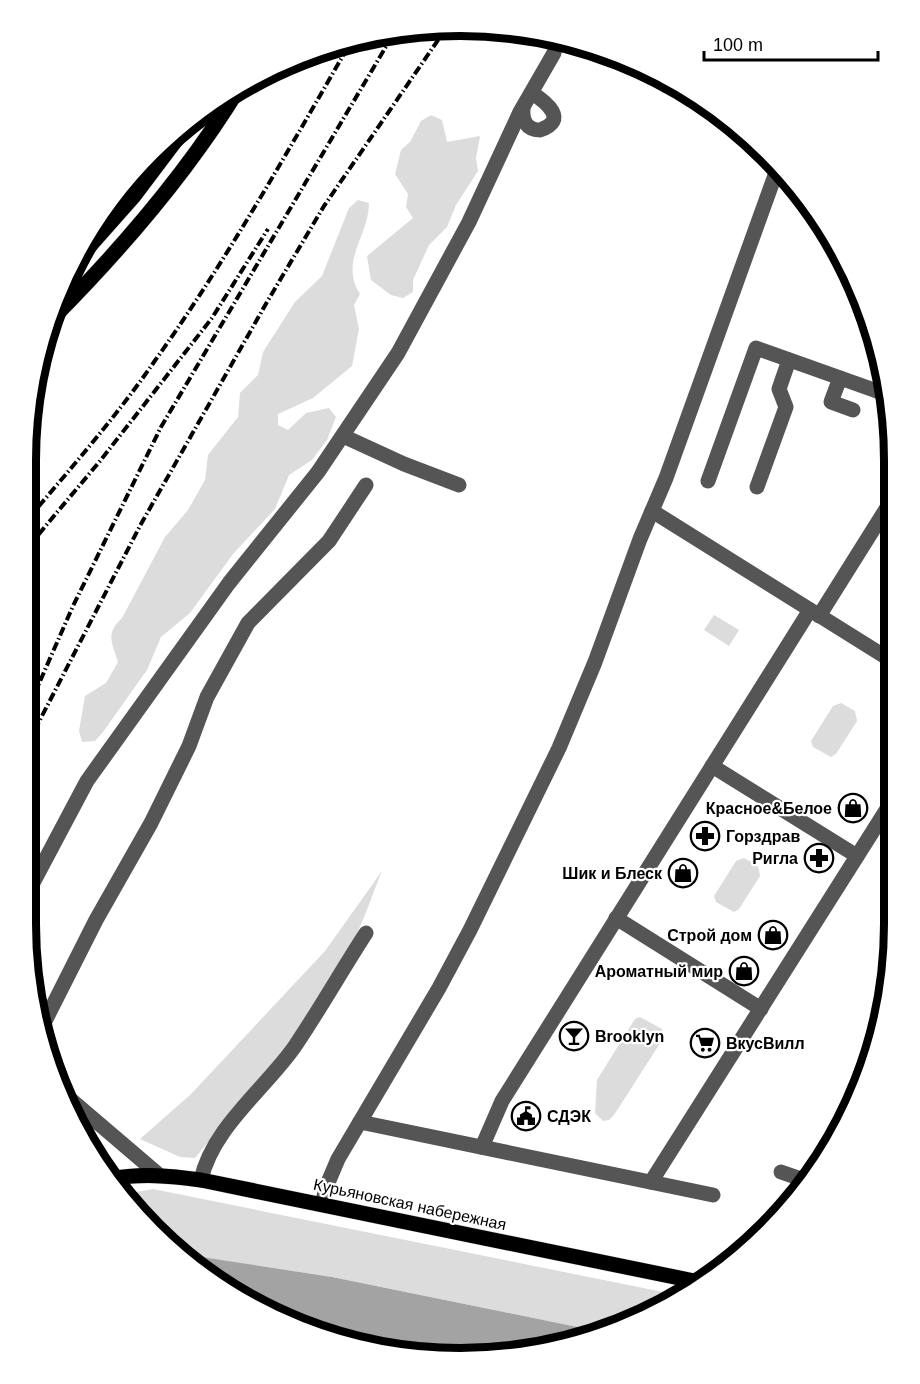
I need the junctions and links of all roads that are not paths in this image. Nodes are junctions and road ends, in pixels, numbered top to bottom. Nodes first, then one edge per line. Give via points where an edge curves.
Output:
1 (554, 53) dead end
2 (532, 93) junction
3 (229, 104) edge
4 (523, 108) junction
5 (535, 130) junction
6 (505, 147) junction
7 (164, 156) edge
8 (775, 176) edge
9 (103, 231) edge
10 (66, 305) edge
11 (789, 360) junction
12 (840, 378) junction
13 (878, 391) edge
14 (853, 410) dead end
15 (343, 436) junction
16 (708, 481) dead end
17 (366, 485) dead end
18 (459, 485) dead end
19 (757, 487) dead end
20 (652, 511) junction
21 (884, 511) edge
22 (815, 613) junction
23 (884, 656) edge
24 (712, 766) junction
25 (884, 814) edge
26 (857, 856) junction
27 (36, 877) edge
28 (616, 918) junction
29 (366, 933) dead end
30 (761, 1009) junction
31 (46, 1018) edge
32 (77, 1105) edge
33 (360, 1122) junction
34 (482, 1148) junction
35 (781, 1172) dead end
36 (159, 1175) junction
37 (120, 1177) edge
38 (799, 1178) edge
39 (201, 1180) junction
40 (651, 1182) junction
41 (713, 1195) dead end
42 (322, 1204) junction
43 (690, 1280) edge

1 - 2 street
2 - 4 street
2 - 5 street via 550,106 553,116 549,125
3 - 10 main road via 151,212
4 - 5 street via 523,120
4 - 6 street
5 - 6 street via 517,134
6 - 15 street via 398,353
7 - 9 main road
8 - 20 street
11 - 12 street
11 - 16 street via 756,348
11 - 19 street via 779,389 786,407
12 - 13 street
12 - 14 street via 831,402
15 - 18 street
15 - 27 street via 229,583 87,781
17 - 31 street via 329,541 248,623 207,697 189,746 151,823
20 - 22 street
20 - 33 street via 554,758 465,940
21 - 22 street
22 - 23 street
22 - 24 street
24 - 26 street
24 - 28 street
25 - 26 street
26 - 30 street
28 - 30 street
28 - 34 street via 502,1101
29 - 39 street via 295,1046 216,1145 204,1164
30 - 40 street
32 - 36 street
33 - 34 street
33 - 42 street via 338,1159
34 - 40 street
35 - 38 street
36 - 37 main road, Курьяновская набережная
36 - 39 main road, Курьяновская набережная
39 - 42 main road, Курьяновская набережная
40 - 41 street
42 - 43 main road, Курьяновская набережная

